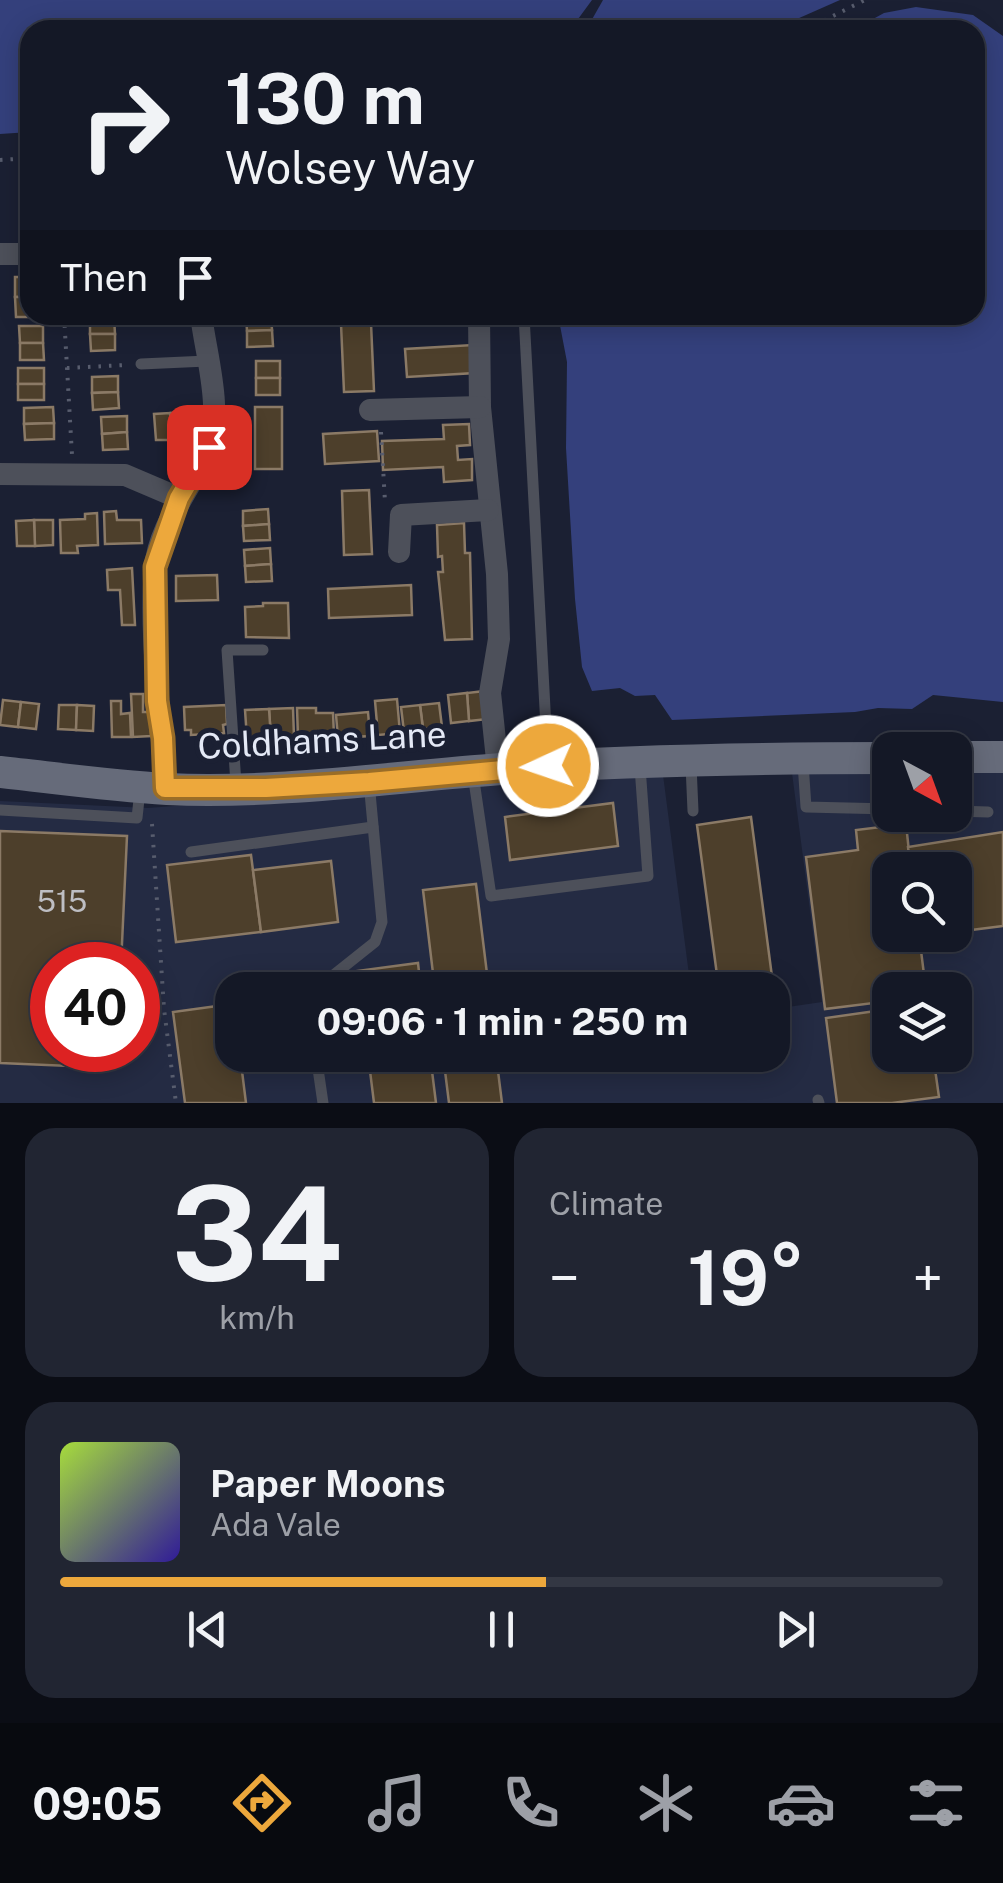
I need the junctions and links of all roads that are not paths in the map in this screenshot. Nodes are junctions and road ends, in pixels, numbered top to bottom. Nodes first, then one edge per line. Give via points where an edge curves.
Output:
1 (202, 325) edge
2 (479, 325) edge
3 (525, 325) edge
4 (207, 362) junction
5 (141, 364) road end
6 (480, 407) junction
7 (375, 410) road end
8 (0, 474) edge
9 (179, 498) junction
10 (488, 510) junction
11 (398, 552) dead end
12 (263, 650) dead end
13 (802, 758) junction
14 (872, 758) edge
15 (972, 758) edge
16 (1003, 758) edge
17 (691, 761) junction
18 (640, 762) junction
19 (548, 766) junction
20 (485, 770) junction
21 (0, 772) edge
22 (369, 782) junction
23 (237, 788) junction
24 (148, 791) junction
25 (872, 809) edge
26 (0, 810) edge
27 (693, 811) dead end
28 (972, 812) edge
29 (988, 812) dead end
30 (373, 827) junction
31 (190, 852) dead end
32 (338, 972) edge
33 (318, 1072) edge
34 (323, 1103) edge

1 - 4 street
2 - 6 street
3 - 19 lane
4 - 5 lane
4 - 9 street via 214,407 209,447
6 - 7 street
6 - 10 street
8 - 9 street via 125,475
9 - 24 street via 155,567 163,738
10 - 11 street via 400,515
10 - 20 street via 498,639
12 - 23 lane via 228,650
13 - 14 street, Coldhams Lane
13 - 17 street, Coldhams Lane
13 - 25 lane via 806,807
15 - 16 street
17 - 18 street, Coldhams Lane
17 - 27 lane
18 - 19 street, Coldhams Lane
18 - 20 lane via 648,876 490,896
19 - 20 street, Coldhams Lane
20 - 22 street, Coldhams Lane
21 - 24 street, Coldhams Lane
22 - 23 street, Coldhams Lane
22 - 30 lane
23 - 24 street, Coldhams Lane
24 - 26 lane via 137,818
28 - 29 lane
30 - 31 lane
30 - 32 lane via 382,922 374,942
33 - 34 lane

